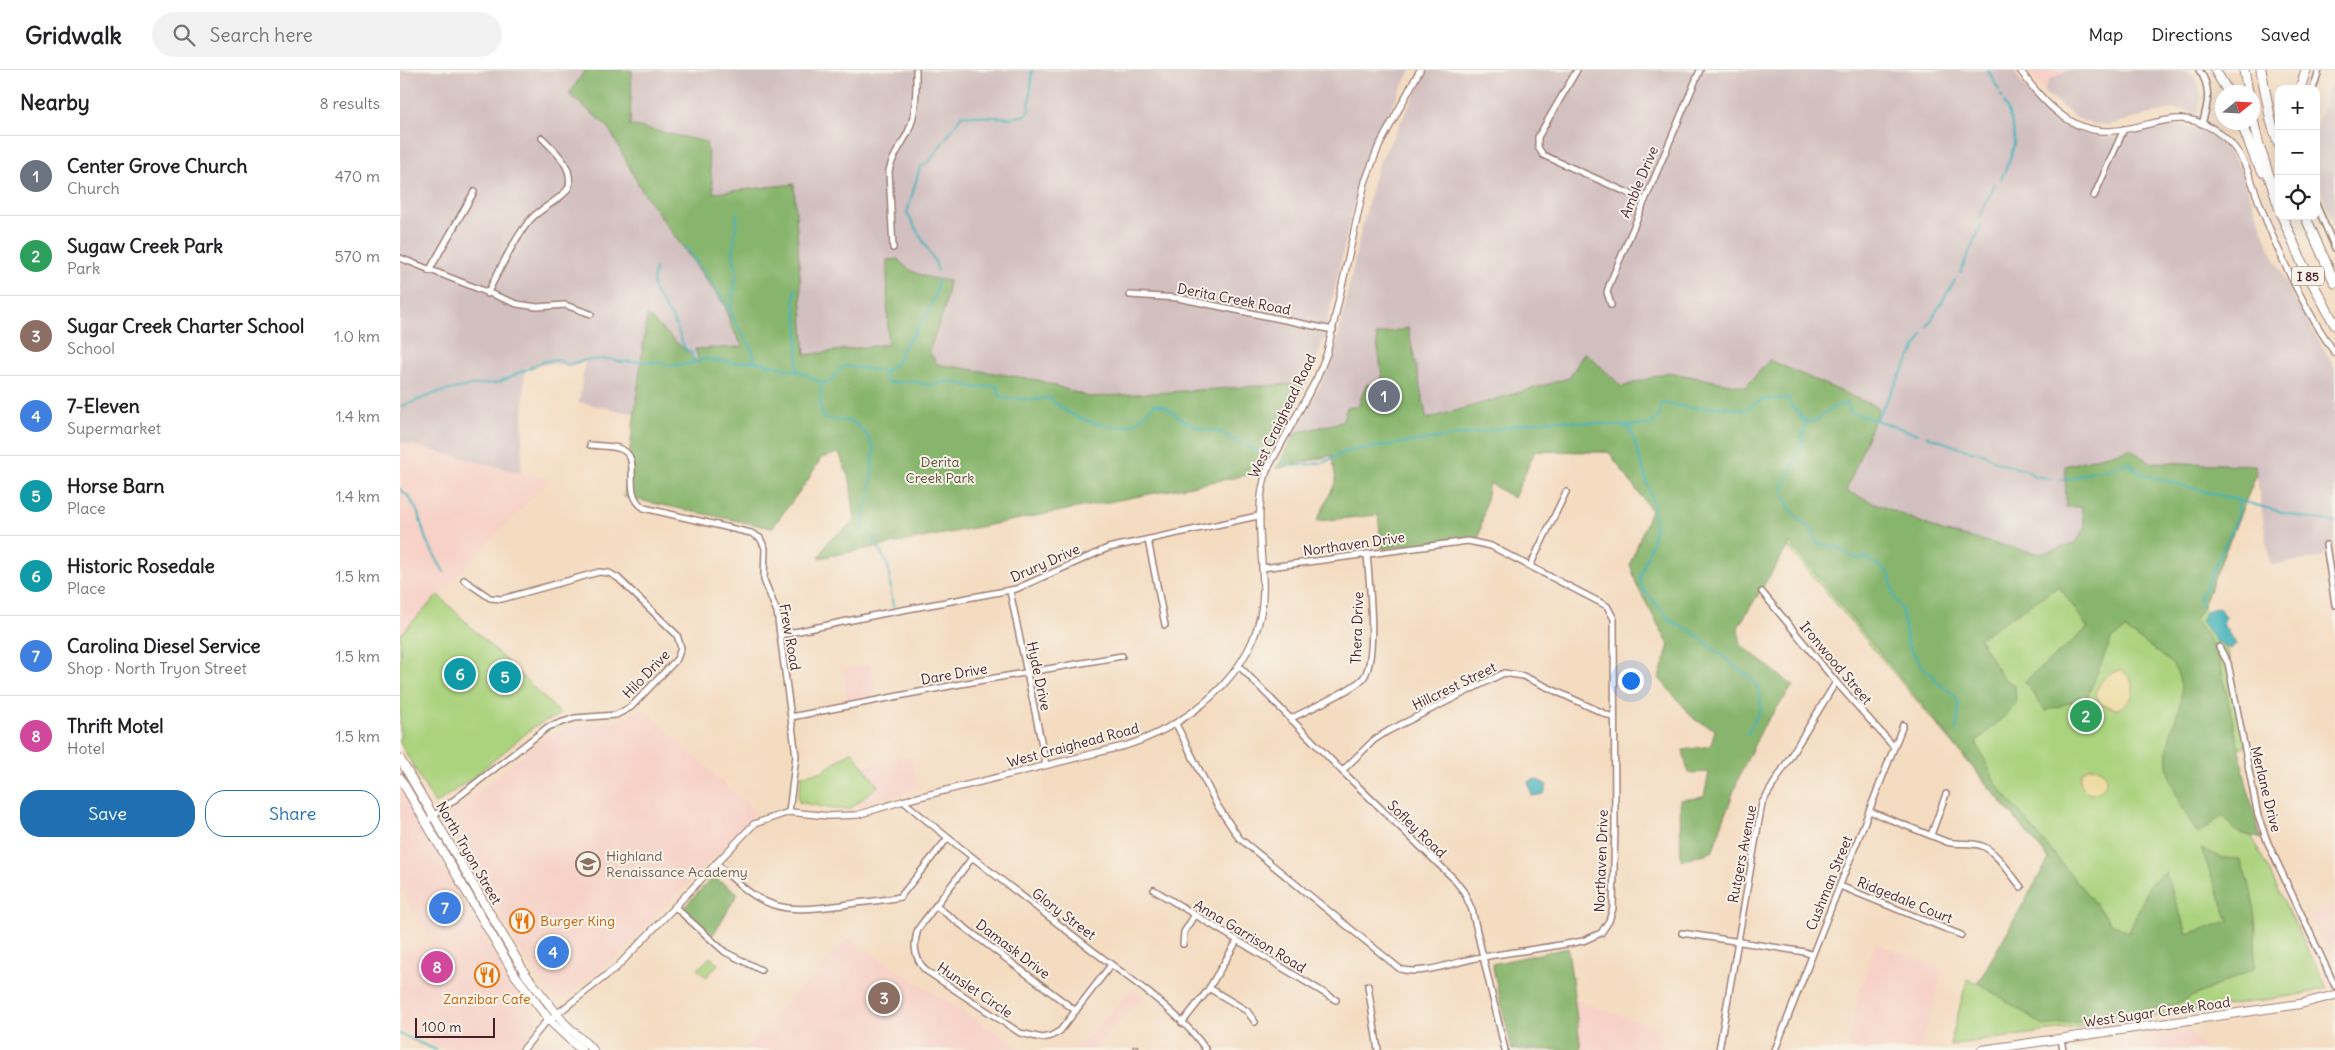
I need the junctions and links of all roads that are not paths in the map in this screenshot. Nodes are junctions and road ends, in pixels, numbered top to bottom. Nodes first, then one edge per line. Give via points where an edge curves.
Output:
1 (916, 70) edge
2 (1420, 70) edge
3 (1577, 70) edge
4 (1700, 70) edge
5 (2020, 70) edge
6 (2199, 70) edge
7 (2215, 70) edge
8 (2244, 70) edge
9 (2261, 70) edge
10 (2306, 70) edge
11 (2319, 70) edge
12 (2224, 85) edge
13 (2247, 85) edge
14 (2301, 85) edge
15 (2314, 85) edge
16 (2202, 124) junction
17 (2124, 129) junction
18 (2244, 130) edge
19 (2256, 130) edge
20 (2275, 133) edge
21 (542, 138) dead end
22 (2269, 180) junction
23 (474, 192) dead end
24 (2094, 196) dead end
25 (2275, 196) edge
26 (1644, 200) junction
27 (2320, 213) edge
28 (2284, 220) edge
29 (2306, 220) edge
30 (2310, 220) edge
31 (892, 248) dead end
32 (2335, 248) edge
33 (2320, 251) junction
34 (400, 258) edge
35 (429, 271) junction
36 (2335, 283) edge
37 (487, 294) junction
38 (1130, 295) dead end
39 (1611, 305) dead end
40 (591, 314) dead end
41 (2335, 325) edge
42 (1333, 330) junction
43 (2335, 354) edge
44 (590, 444) dead end
45 (1566, 492) dead end
46 (1258, 516) junction
47 (1148, 540) junction
48 (2326, 545) dead end
49 (1368, 554) junction
50 (1530, 566) junction
51 (1262, 568) junction
52 (464, 580) dead end
53 (1010, 591) junction
54 (1762, 592) dead end
55 (2335, 605) edge
56 (1165, 625) dead end
57 (780, 635) junction
58 (2219, 647) dead end
59 (1122, 656) dead end
60 (1239, 666) junction
61 (1027, 672) junction
62 (1836, 682) junction
63 (791, 717) junction
64 (1614, 718) junction
65 (1290, 720) junction
66 (1176, 724) junction
67 (1903, 725) dead end
68 (1894, 748) junction
69 (400, 759) edge
70 (1046, 765) junction
71 (1342, 771) junction
72 (400, 778) edge
73 (1946, 794) dead end
74 (903, 801) junction
75 (1870, 811) junction
76 (789, 812) junction
77 (433, 816) junction
78 (426, 822) junction
79 (1931, 835) junction
80 (947, 839) junction
81 (972, 858) junction
82 (716, 863) junction
83 (1840, 886) junction
84 (2021, 886) dead end
85 (1154, 890) dead end
86 (936, 906) junction
87 (675, 907) junction
88 (1194, 916) junction
89 (1682, 933) dead end
90 (1962, 935) dead end
91 (1237, 941) junction
92 (1737, 942) junction
93 (1183, 944) dead end
94 (1812, 955) junction
95 (1483, 957) junction
96 (1111, 965) junction
97 (761, 970) dead end
98 (1368, 986) dead end
99 (2335, 986) edge
100 (1209, 988) junction
101 (2335, 995) edge
102 (1336, 1000) dead end
103 (1076, 1011) junction
104 (557, 1015) junction
105 (550, 1020) junction
106 (1255, 1022) dead end
107 (1182, 1023) junction
108 (2060, 1039) junction
109 (523, 1050) edge
110 (581, 1050) edge
111 (593, 1050) edge
112 (1206, 1050) edge
113 (1378, 1050) edge
114 (1506, 1050) edge
115 (1719, 1050) edge
116 (1775, 1050) edge
117 (1982, 1050) edge
118 (2063, 1050) edge

1 - 31 street via 914,115 889,171
2 - 42 street, West Craighead Road via 1373,159
3 - 26 street via 1538,137 1539,149 1544,155
4 - 26 street, Amble Drive
5 - 17 street via 2044,100 2068,120 2096,130
6 - 16 street via 2208,93
7 - 12 highway
8 - 13 highway
9 - 20 highway
10 - 14 highway
11 - 15 street
16 - 17 street via 2166,119
16 - 43 street via 2230,142 2245,162 2263,215 2285,263
17 - 24 street
18 - 22 highway via 2256,161
19 - 22 highway
21 - 37 street via 566,166 568,187 563,195 530,219
22 - 25 highway
23 - 35 street
26 - 39 street, Amble Drive via 1607,292
27 - 32 street
28 - 41 highway, I 85
29 - 33 highway, I 85
30 - 33 highway
33 - 36 highway, I 85
34 - 35 street
35 - 37 street
37 - 40 street via 527,306 558,304
38 - 42 street, Derita Creek Road via 1178,298
42 - 46 street, West Craighead Road via 1317,378 1267,470
44 - 57 street, Frew Road via 618,448 630,457 632,491 644,508 751,533 760,538 766,556 764,580 777,612
45 - 50 street
46 - 47 street, Drury Drive
46 - 51 street, West Craighead Road
47 - 53 street, Drury Drive via 1099,551 1025,587
47 - 56 street
48 - 55 street
49 - 50 street, Northaven Drive via 1468,541 1486,544
49 - 51 street, Northaven Drive
49 - 65 street, Thera Drive via 1372,620 1365,676 1353,686
50 - 64 street, Northaven Drive via 1600,601 1610,610 1614,619
51 - 60 street, West Craighead Road via 1260,622
52 - 77 street, Hilo Drive via 490,598 502,599 599,572 609,573 677,635 682,648 677,659 631,707 616,714 575,718 548,727
53 - 57 street, Drury Drive
53 - 61 street, Hyde Drive
54 - 62 street, Ironwood Street
57 - 63 street, Frew Road
58 - 99 street, Merlane Drive via 2228,663 2258,816
59 - 61 street, Dare Drive
60 - 65 street, Sofley Road
60 - 66 street, West Craighead Road via 1210,697
61 - 63 street, Dare Drive
61 - 70 street, Hyde Drive
62 - 68 street, Ironwood Street
62 - 92 street, Rutgers Avenue via 1762,803
63 - 76 street, Frew Road via 796,756
64 - 71 street, Hillcrest Street via 1523,676 1504,673 1388,730
64 - 95 street, Northaven Drive via 1614,908 1609,921 1601,933 1589,940
65 - 71 street, Sofley Road
66 - 70 street, West Craighead Road via 1162,733 1128,745
66 - 95 street, Northaven Drive via 1217,805 1239,838 1396,966 1407,971 1420,970
67 - 68 street, Cushman Street
68 - 75 street, Cushman Street
69 - 77 main road, North Tryon Street
70 - 74 street, West Craighead Road
71 - 95 street, Sofley Road via 1464,892 1472,910
72 - 78 main road, North Tryon Street
73 - 79 street
74 - 76 street, West Craighead Road via 845,817
74 - 80 street, Glory Street
75 - 79 street
75 - 83 street, Cushman Street
76 - 82 street, West Craighead Road via 754,824
77 - 78 street, Hilo Drive
77 - 104 main road, North Tryon Street via 517,961
78 - 105 main road, North Tryon Street via 515,975
79 - 84 street via 1955,844 1987,848
80 - 81 street, Glory Street
80 - 82 street via 900,897 806,910 784,908 755,897
81 - 86 street, Hunslet Circle
81 - 96 street, Glory Street
82 - 87 street, West Craighead Road
83 - 90 street, Ridgedale Court
83 - 94 street, Cushman Street
85 - 88 street, Anna Garrison Road
86 - 103 street, Damask Drive
86 - 103 street, Hunslet Circle via 918,929 914,940 918,962 925,970 1020,1033 1032,1037 1051,1036 1060,1031
87 - 97 street via 725,952
87 - 104 street, West Craighead Road via 617,967
88 - 91 street, Anna Garrison Road
88 - 93 street via 1184,932
89 - 92 street
91 - 100 street
91 - 102 street, Anna Garrison Road
92 - 94 street
92 - 115 street, Rutgers Avenue
94 - 116 street, Cushman Street
95 - 114 street, Sofley Road
96 - 103 street, Hunslet Circle
96 - 107 street, Glory Street
98 - 113 street
100 - 106 street via 1247,1011
100 - 107 street
101 - 108 main road, West Sugar Creek Road via 2300,1004
104 - 105 street, West Craighead Road
104 - 111 main road, North Tryon Street
105 - 109 street, West Craighead Road
105 - 110 main road, North Tryon Street
107 - 112 street, Glory Street
108 - 117 main road, West Sugar Creek Road
108 - 118 street

